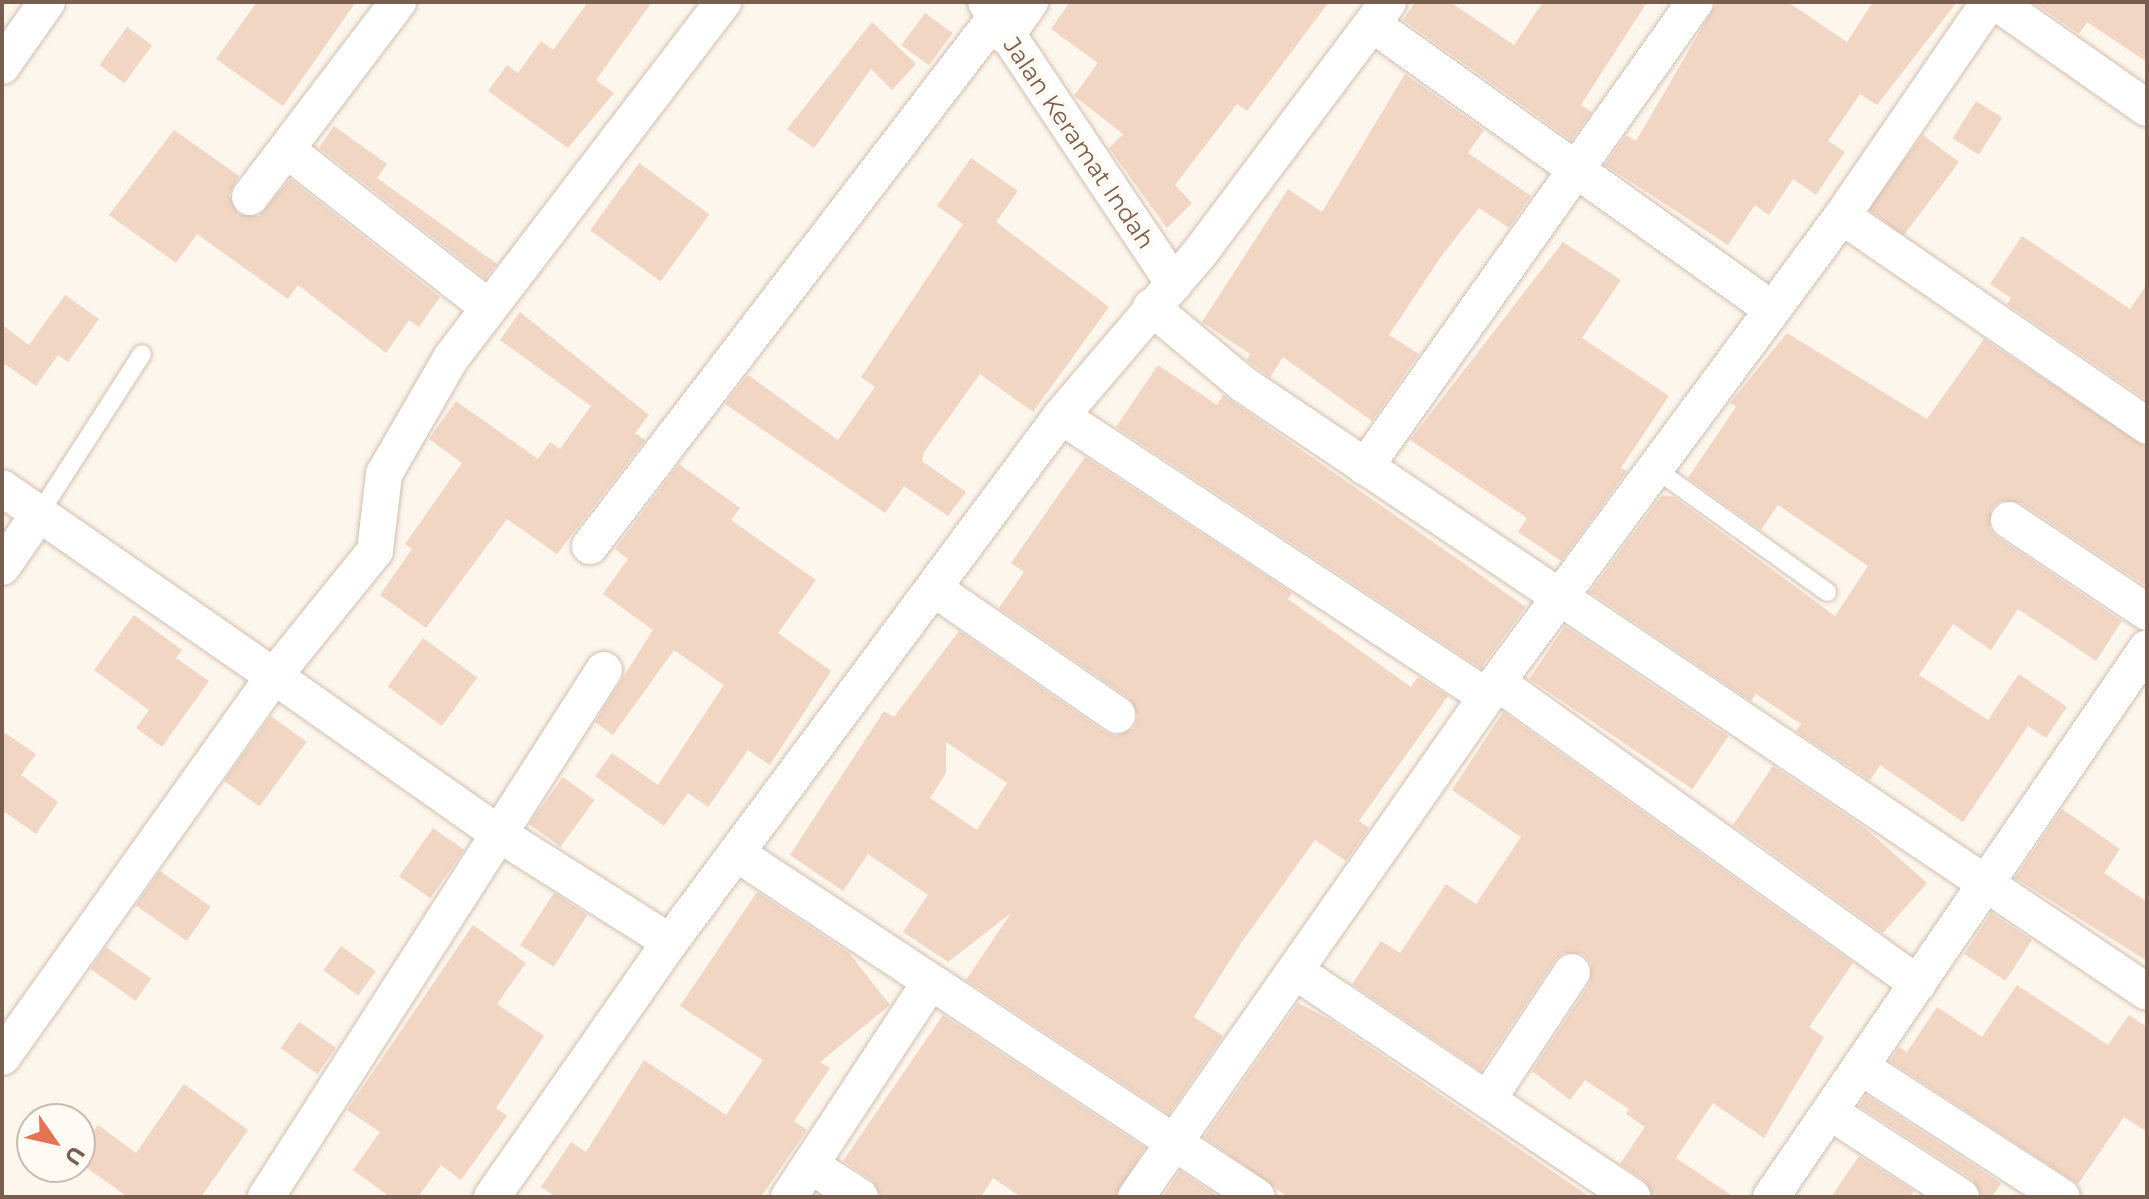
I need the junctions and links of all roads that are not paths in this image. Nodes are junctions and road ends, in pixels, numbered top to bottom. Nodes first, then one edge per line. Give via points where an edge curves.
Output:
1 (47, 2) edge
2 (398, 2) edge
3 (723, 2) edge
4 (1030, 2) edge
5 (1695, 2) edge
6 (1989, 2) edge
7 (1996, 2) edge
8 (1380, 13) edge
9 (996, 19) edge
10 (2, 66) edge
11 (2147, 108) edge
12 (287, 150) junction
13 (1577, 170) junction
14 (250, 197) dead end
15 (1842, 216) junction
16 (1162, 296) junction
17 (489, 308) junction
18 (1771, 309) junction
19 (142, 354) dead end
20 (1061, 416) junction
21 (2147, 426) edge
22 (1365, 467) junction
23 (1654, 468) junction
24 (2, 488) edge
25 (39, 514) junction
26 (2009, 520) dead end
27 (590, 546) dead end
28 (2, 567) edge
29 (936, 590) junction
30 (1827, 592) dead end
31 (1560, 595) junction
32 (2147, 612) edge
33 (2147, 648) edge
34 (604, 670) dead end
35 (274, 676) junction
36 (1492, 690) junction
37 (1117, 715) dead end
38 (499, 834) junction
39 (736, 853) junction
40 (1985, 885) junction
41 (670, 942) junction
42 (1295, 971) junction
43 (1572, 972) dead end
44 (930, 982) junction
45 (1918, 984) junction
46 (2147, 992) edge
47 (2, 1057) edge
48 (1861, 1067) junction
49 (1488, 1099) junction
50 (1830, 1112) junction
51 (1176, 1140) junction
52 (810, 1165) junction
53 (266, 1197) edge
54 (492, 1197) edge
55 (789, 1197) edge
56 (860, 1197) edge
57 (1136, 1197) edge
58 (1257, 1197) edge
59 (1632, 1197) edge
60 (1771, 1197) edge
61 (1961, 1197) edge
62 (2062, 1197) edge

1 - 10 street
2 - 12 street
3 - 17 street
4 - 9 street
5 - 13 street
6 - 15 street
7 - 11 street
8 - 13 street
8 - 16 street
9 - 16 street, Jalan Keramat Indah
9 - 27 street
12 - 14 street
12 - 17 street
13 - 18 street
13 - 22 street
15 - 18 street
15 - 21 street
16 - 20 street
16 - 22 street, Jalan Keramat Indah via 1243,384
17 - 35 street via 414,415 384,474 375,551
18 - 23 street
19 - 25 lane
20 - 29 street
20 - 36 street
22 - 31 street, Jalan Keramat Indah
23 - 30 lane
23 - 31 street
24 - 25 street
25 - 28 street
25 - 35 street
26 - 32 street
29 - 37 street
29 - 39 street
31 - 36 street
31 - 40 street, Jalan Keramat Indah
33 - 40 street
34 - 38 street
35 - 38 street
35 - 47 street
36 - 42 street
36 - 45 street
38 - 41 street
38 - 53 street
39 - 41 street
39 - 44 street
40 - 45 street
40 - 46 street, Jalan Keramat Indah
41 - 54 street
42 - 49 street
42 - 51 street
43 - 49 street
44 - 51 street
44 - 52 street
45 - 48 street
48 - 50 street
48 - 62 street
49 - 59 street
50 - 60 street
50 - 61 street
51 - 57 street
51 - 58 street
52 - 55 street
52 - 56 street

